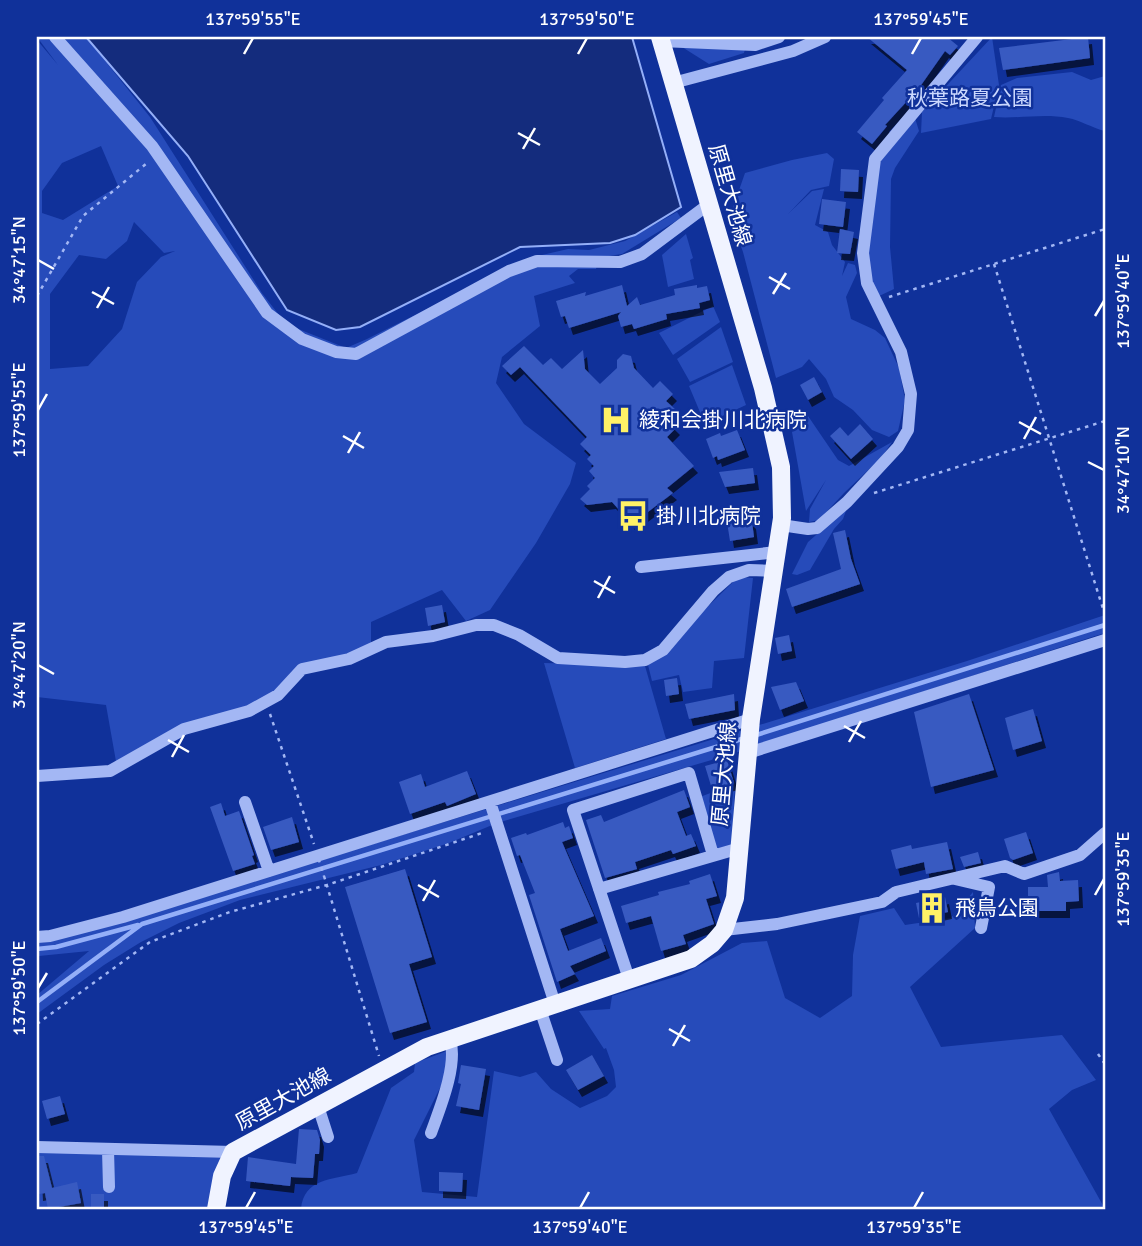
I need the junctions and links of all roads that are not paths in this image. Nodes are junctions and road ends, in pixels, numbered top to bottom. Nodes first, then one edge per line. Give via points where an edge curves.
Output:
1 (55, 37) edge
2 (779, 37) edge
3 (825, 37) edge
4 (977, 37) edge
5 (661, 39) edge
6 (673, 83) junction
7 (709, 204) junction
8 (781, 525) junction
9 (777, 552) junction
10 (640, 567) dead end
11 (774, 571) junction
12 (1105, 640) edge
13 (751, 721) junction
14 (749, 749) junction
15 (37, 776) edge
16 (245, 802) dead end
17 (490, 803) junction
18 (1105, 833) edge
19 (740, 848) junction
20 (713, 855) junction
21 (269, 872) junction
22 (953, 878) junction
23 (599, 888) junction
24 (981, 928) dead end
25 (724, 930) junction
26 (37, 937) edge
27 (629, 979) junction
28 (548, 1006) junction
29 (450, 1039) junction
30 (557, 1060) dead end
31 (318, 1105) junction
32 (431, 1133) dead end
33 (328, 1137) dead end
34 (37, 1147) edge
35 (108, 1150) junction
36 (233, 1152) junction
37 (109, 1187) dead end
38 (216, 1209) edge

1 - 7 street via 157,154 267,313 302,339 336,352 356,354 509,271 537,261 620,262 642,254
2 - 5 street via 755,45
3 - 6 street via 793,51
4 - 8 street via 876,159 863,253 867,283 901,352 911,394 908,429 898,447 817,528
5 - 6 main road, 原里大池線
6 - 7 main road, 原里大池線
7 - 8 main road, 原里大池線 via 775,440 781,467
8 - 9 main road, 原里大池線
9 - 10 street
9 - 11 main road, 原里大池線
11 - 13 main road, 原里大池線
11 - 15 street via 749,570 729,577 663,650 645,660 558,658 494,625 386,642 349,659 302,669 266,702 184,729 110,771
12 - 14 street
13 - 14 main road, 原里大池線
13 - 17 street
14 - 19 main road, 原里大池線
16 - 21 street
17 - 21 street via 317,853
17 - 28 street
18 - 22 street via 1080,855 1024,874 1005,866
19 - 20 street
19 - 25 main road, 原里大池線 via 735,898
20 - 23 street
20 - 23 street via 689,773 573,810
21 - 26 street via 123,917
22 - 24 street via 989,887
22 - 25 street via 896,892 882,902
23 - 27 street
25 - 27 main road, 原里大池線 via 691,958
27 - 28 main road, 原里大池線
28 - 29 main road, 原里大池線
28 - 30 street
29 - 31 main road, 原里大池線 via 428,1046
29 - 32 street via 453,1049 445,1095
31 - 33 street
31 - 36 main road, 原里大池線
34 - 35 street
35 - 36 street
35 - 37 street
36 - 38 main road, 原里大池線 via 222,1176

